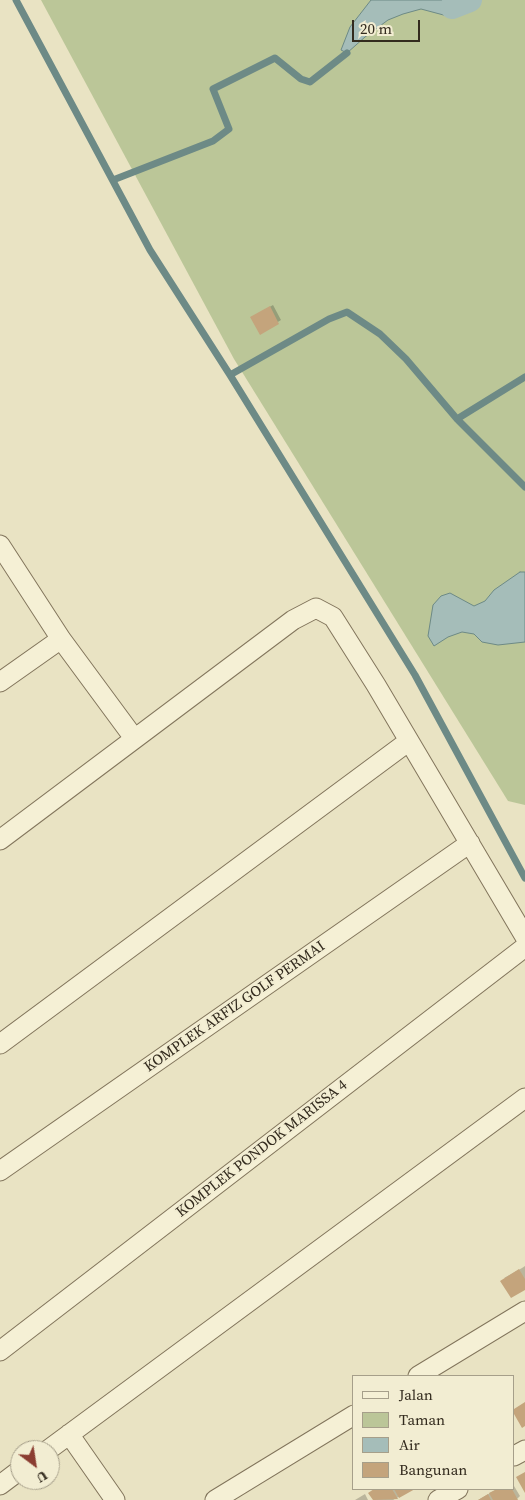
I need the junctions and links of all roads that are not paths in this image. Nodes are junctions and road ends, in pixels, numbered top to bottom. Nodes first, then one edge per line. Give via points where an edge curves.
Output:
1 (0, 544) edge
2 (61, 639) junction
3 (0, 682) edge
4 (134, 738) junction
5 (409, 741) junction
6 (0, 840) edge
7 (470, 844) junction
8 (525, 937) edge
9 (525, 948) edge
10 (0, 1044) edge
11 (525, 1098) edge
12 (0, 1172) edge
13 (525, 1311) edge
14 (0, 1351) edge
15 (420, 1375) edge
16 (352, 1416) edge
17 (69, 1434) junction
18 (60, 1441) edge
19 (456, 1490) edge
20 (115, 1500) edge
21 (215, 1500) edge
22 (438, 1500) edge

1 - 2 street
2 - 3 street
2 - 4 street
4 - 5 street via 293,620 316,608 333,617
4 - 6 street
5 - 7 street
5 - 10 street
7 - 8 street
7 - 12 street, KOMPLEK ARFIZ GOLF PERMAI
9 - 14 street, KOMPLEK PONDOK MARISSA 4
11 - 17 street
13 - 15 street
16 - 21 street
17 - 18 street
17 - 20 street
19 - 22 street

